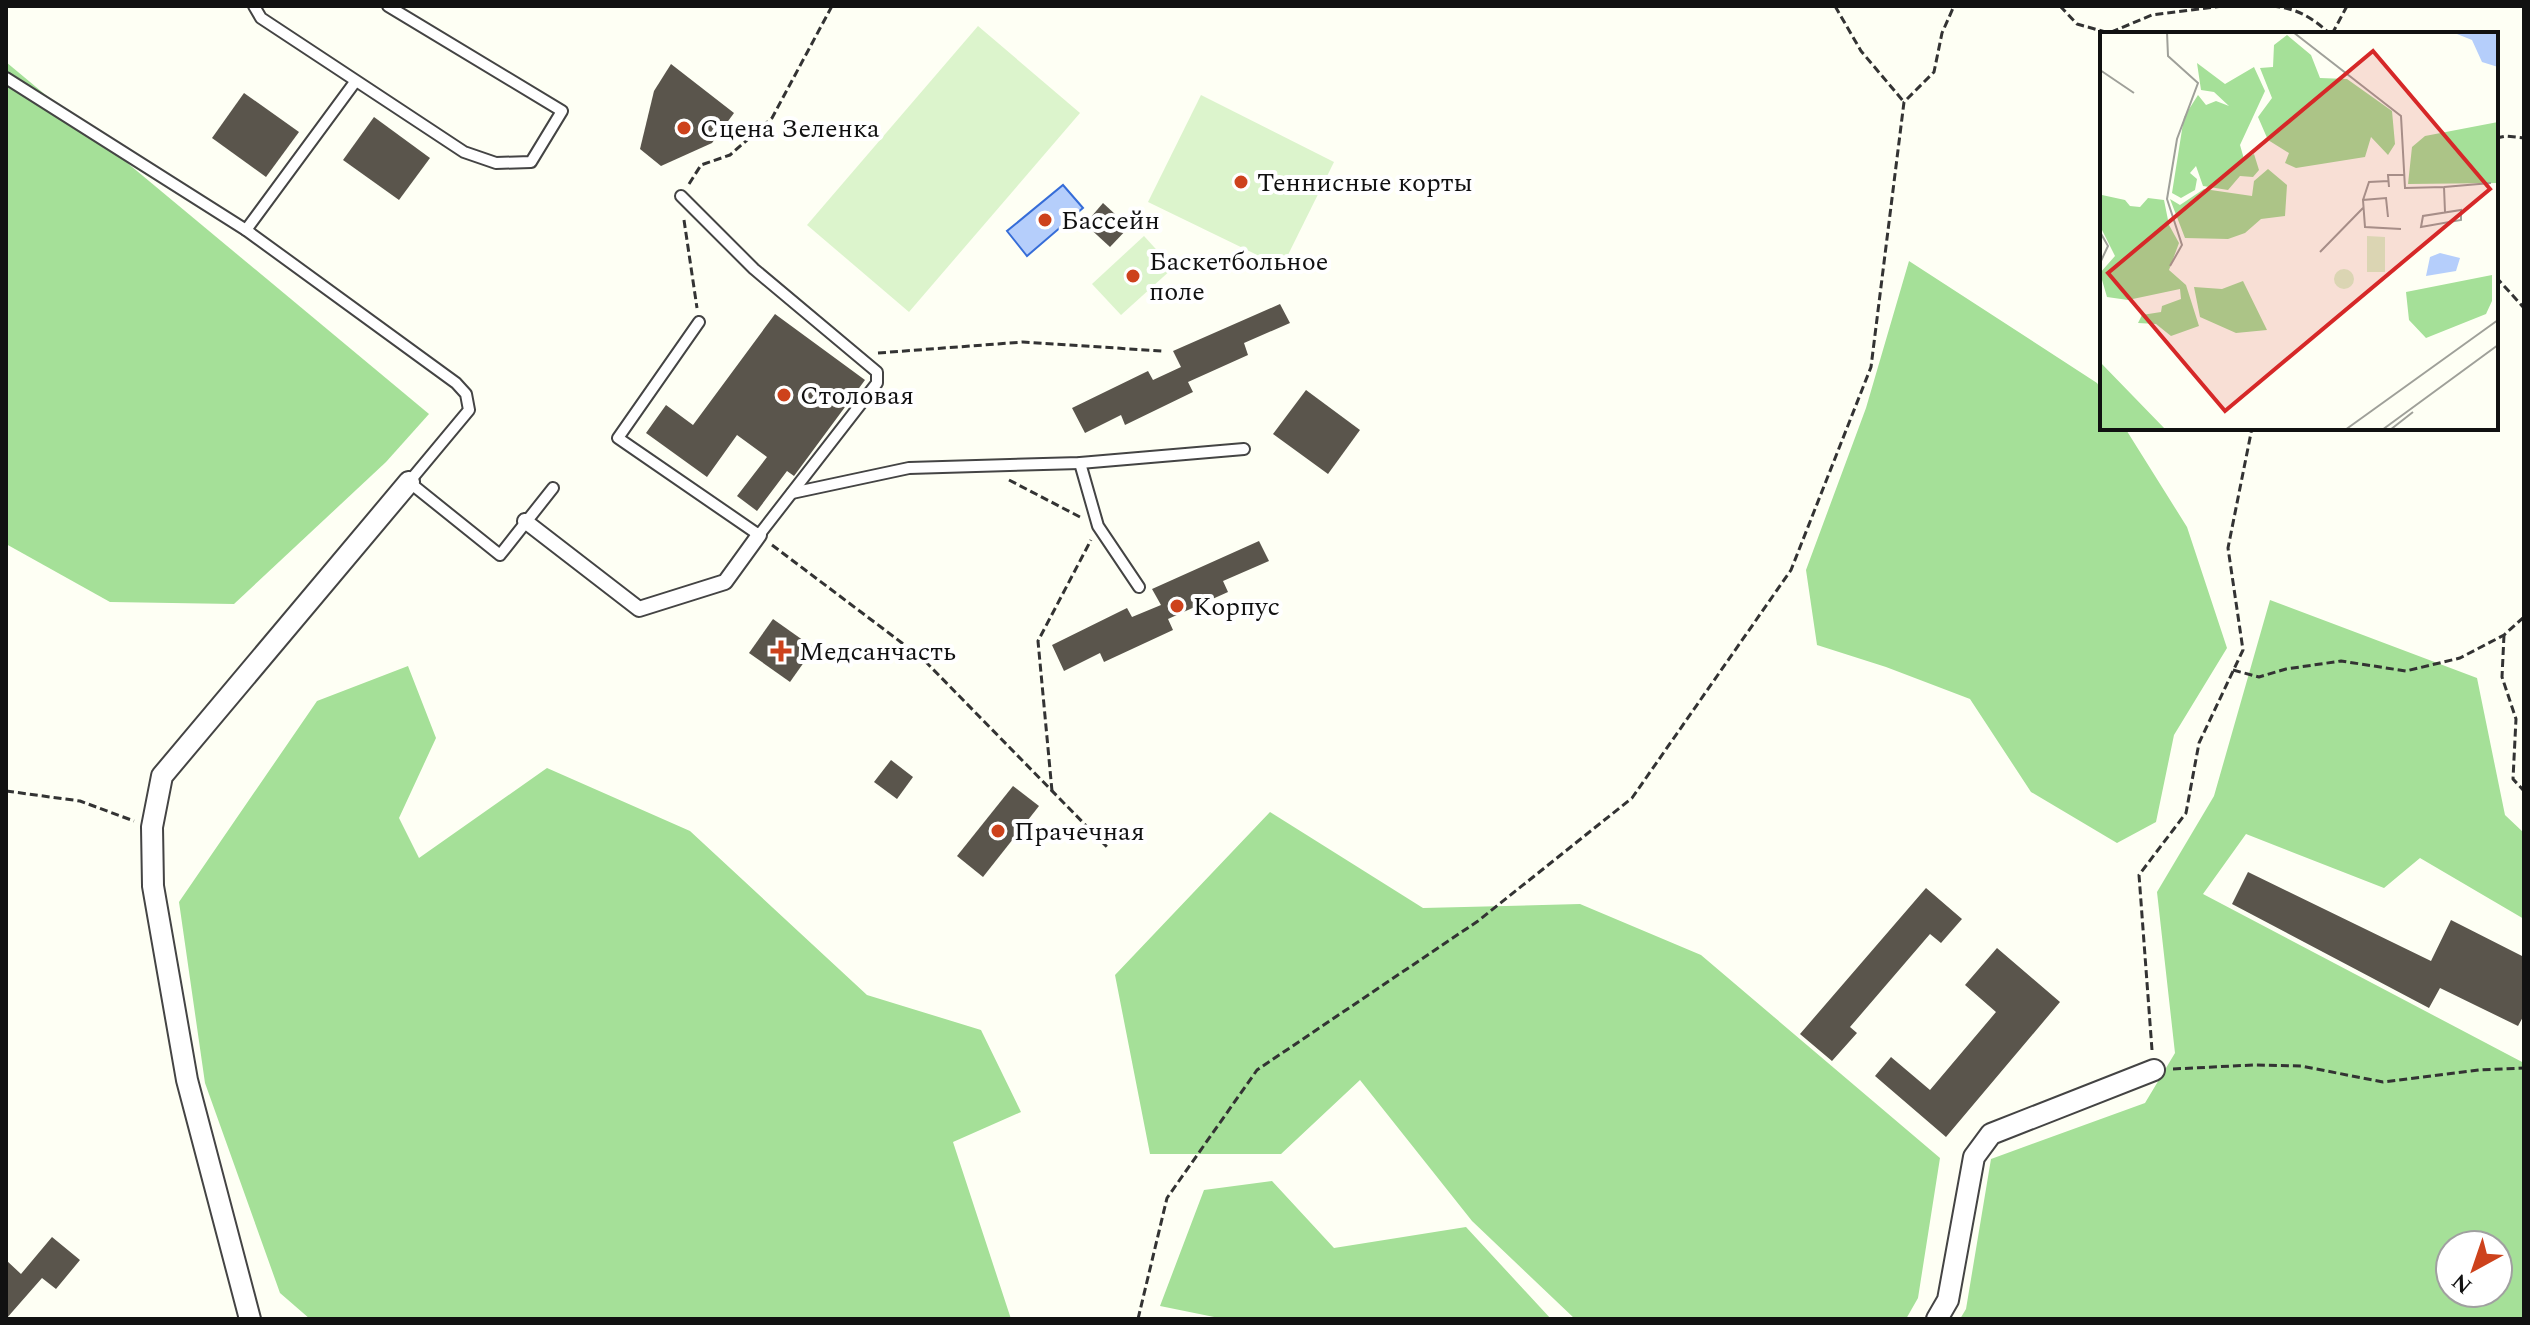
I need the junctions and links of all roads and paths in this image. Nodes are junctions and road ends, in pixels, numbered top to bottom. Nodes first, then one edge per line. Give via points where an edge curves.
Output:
1 (254, 6) edge
2 (388, 6) edge
3 (832, 6) edge
4 (1835, 6) edge
5 (1954, 6) edge
6 (2060, 6) edge
7 (2223, 6) edge
8 (2272, 6) edge
9 (2347, 6) edge
10 (2105, 32) edge
11 (2111, 32) edge
12 (2329, 32) edge
13 (2332, 32) edge
14 (6, 78) edge
15 (355, 82) junction
16 (1904, 102) junction
17 (2498, 138) edge
18 (2524, 138) edge
19 (681, 196) junction
20 (246, 230) junction
21 (2498, 279) edge
22 (2524, 308) edge
23 (699, 322) joint
24 (1162, 351) dead end
25 (855, 354) junction
26 (2252, 430) edge
27 (1244, 449) dead end
28 (1080, 463) junction
29 (982, 466) junction
30 (409, 482) junction
31 (553, 488) dead end
32 (792, 493) junction
33 (525, 521) junction
34 (1098, 526) junction
35 (759, 535) junction
36 (1139, 587) dead end
37 (2524, 617) edge
38 (2504, 635) junction
39 (2233, 670) junction
40 (6, 791) edge
41 (1052, 791) junction
42 (2524, 791) edge
43 (152, 827) junction
44 (1107, 847) dead end
45 (2524, 1068) edge
46 (2154, 1070) junction
47 (250, 1319) edge
48 (1138, 1319) edge
49 (1937, 1319) edge

1 - 15 lane via 261,18
2 - 15 lane via 562,111 531,162 496,163 464,152
3 - 19 path via 772,118 730,155 701,165
4 - 16 path via 1861,51
5 - 16 path via 1934,72
6 - 10 path via 2077,24
7 - 11 path via 2152,15
8 - 12 path via 2314,19
9 - 13 path
14 - 20 lane
15 - 20 lane
16 - 48 path via 1871,367 1791,570 1632,798 1478,921 1257,1070 1167,1198
17 - 18 path
19 - 23 path
19 - 25 lane via 754,269
20 - 30 lane via 466,394 469,410
21 - 22 path
23 - 35 lane via 618,438
24 - 25 path via 1023,342
25 - 32 lane via 877,372 877,383
26 - 39 path via 2228,548 2243,650
27 - 28 lane
28 - 29 lane
28 - 34 lane
29 - 32 lane via 909,468
29 - 34 path
30 - 33 lane via 500,555
30 - 43 street via 162,776
31 - 33 lane
32 - 35 lane
33 - 35 street via 639,609 725,582
34 - 36 lane
34 - 41 path via 1038,641
35 - 41 path via 922,658
37 - 38 path
38 - 39 path via 2460,658 2406,671 2341,661 2259,677
38 - 42 path via 2502,677 2516,719 2513,779
39 - 46 path via 2199,743 2186,813 2139,875
40 - 43 path via 80,801
41 - 44 path
43 - 47 street via 153,886 187,1080
45 - 46 path via 2383,1082 2301,1066
46 - 49 street via 1991,1134 1974,1157 1948,1300

